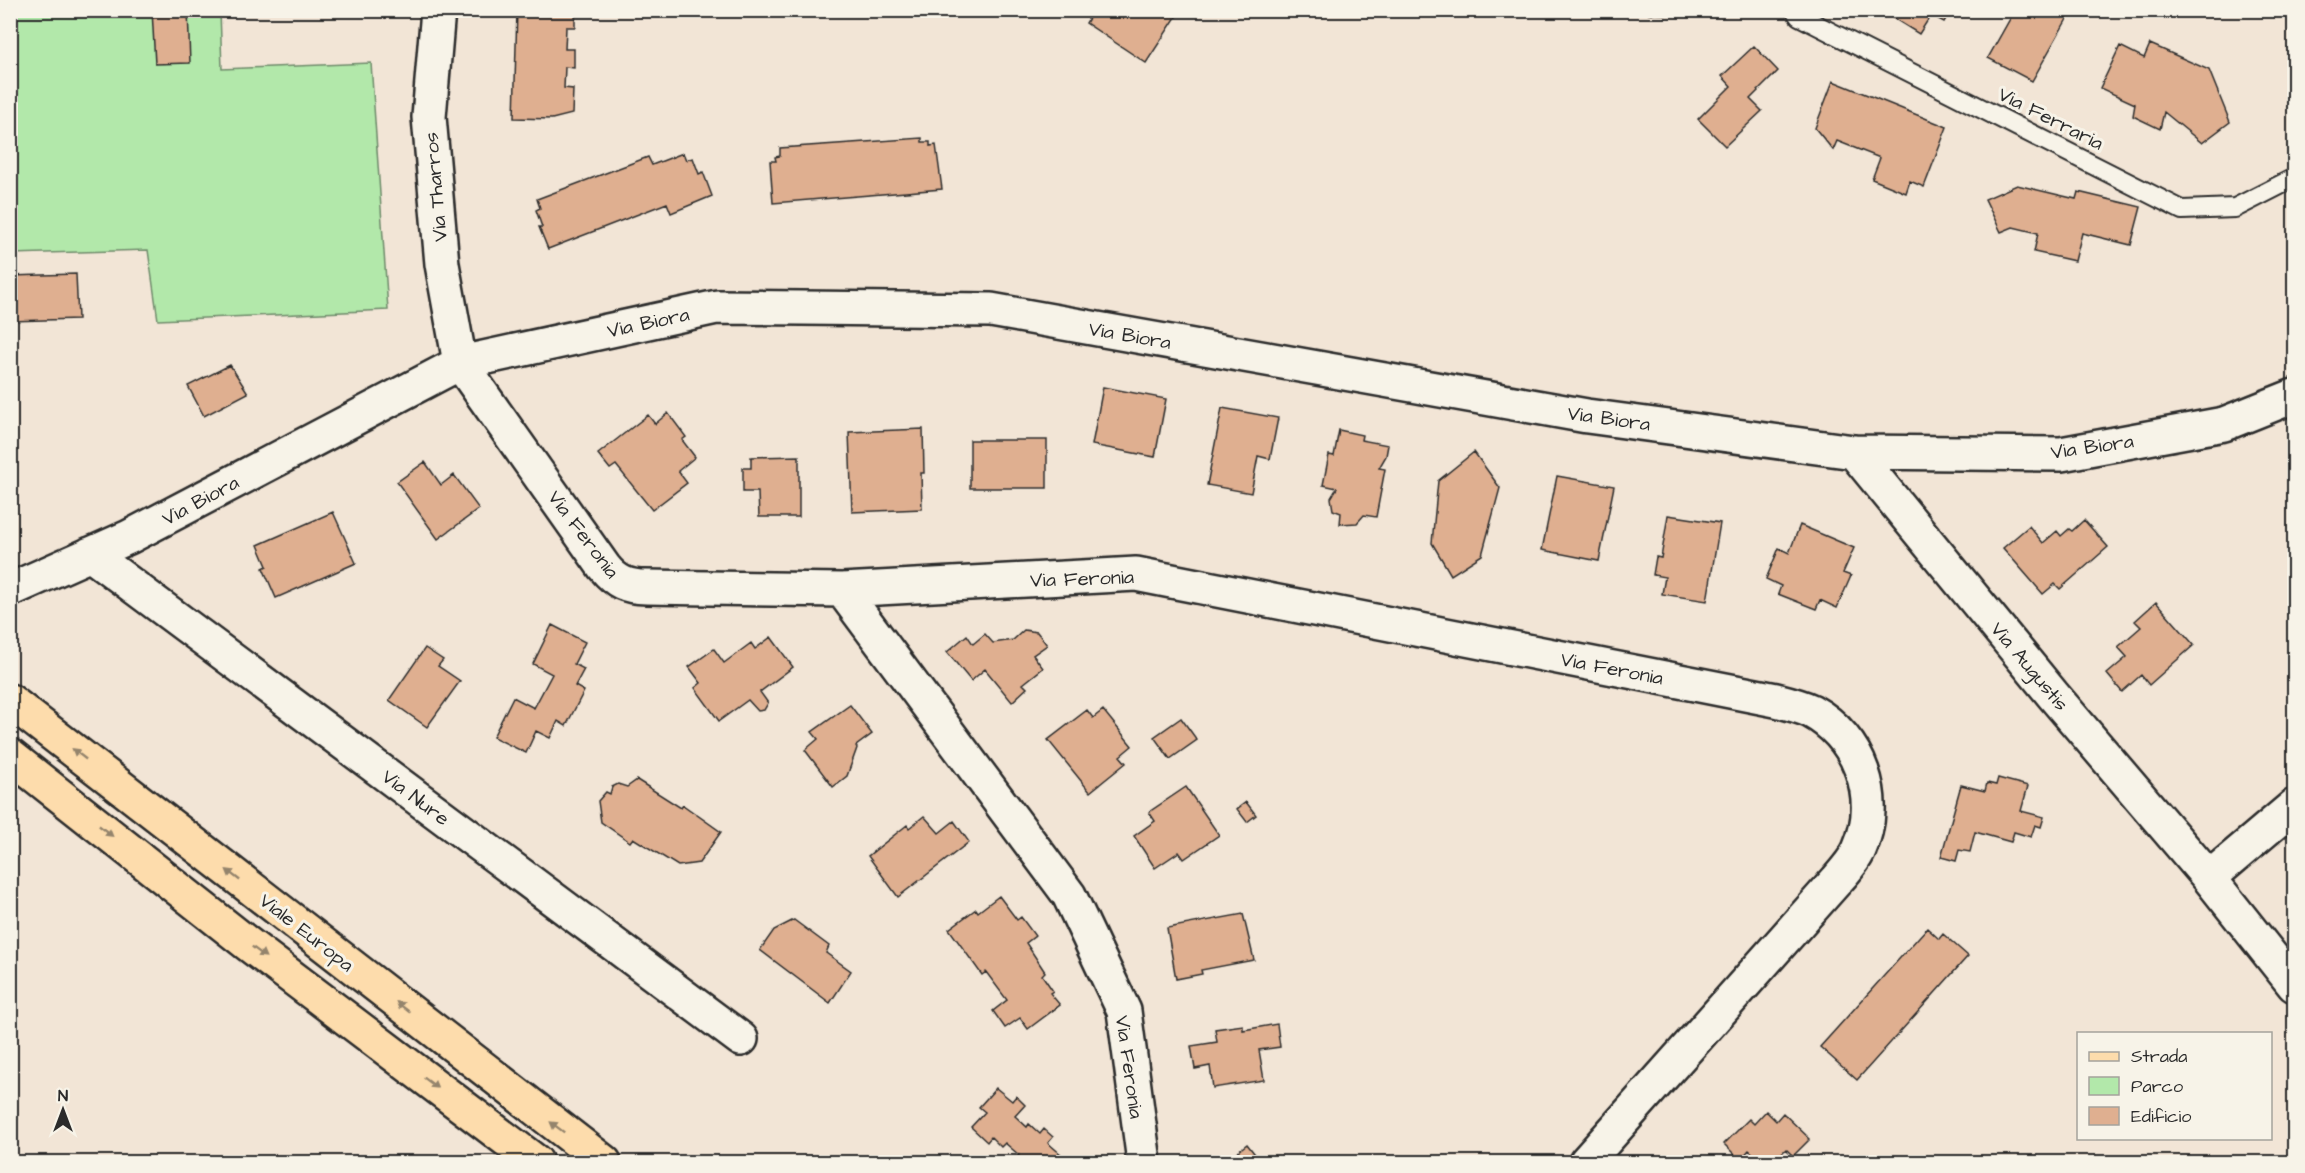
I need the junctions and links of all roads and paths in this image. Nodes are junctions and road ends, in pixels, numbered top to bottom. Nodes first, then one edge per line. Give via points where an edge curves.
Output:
1 (438, 10) edge
2 (1795, 10) edge
3 (2295, 178) edge
4 (460, 363) junction
5 (2295, 396) edge
6 (1854, 452) junction
7 (90, 554) junction
8 (10, 590) edge
9 (842, 590) junction
10 (10, 701) edge
11 (10, 756) edge
12 (2295, 806) edge
13 (2209, 878) junction
14 (2295, 985) edge
15 (741, 1039) dead end
16 (536, 1162) edge
17 (604, 1162) edge
18 (1144, 1162) edge
19 (1586, 1162) edge

1 - 4 street, Via Tharros via 429,117 442,264
2 - 3 lane, Via Ferraria via 1799,16 2182,210 2235,208
4 - 6 street, Via Biora via 717,307 991,310 1587,416
4 - 7 street, Via Biora
4 - 9 street, Via Feronia via 604,567 620,582 633,587
5 - 6 street, Via Biora via 2224,424 2061,454
6 - 13 street, Via Augustis
7 - 8 street, Via Biora
7 - 15 street, Via Nure
9 - 18 street, Via Feronia via 1069,895 1124,1011
9 - 19 street, Via Feronia via 1136,574 1776,700 1822,719 1848,743 1864,777 1868,810 1858,850 1837,880
17 -> 10 main road, Viale Europa
11 -> 16 main road via 248,944
12 - 13 street
13 - 14 street, Via Augustis

